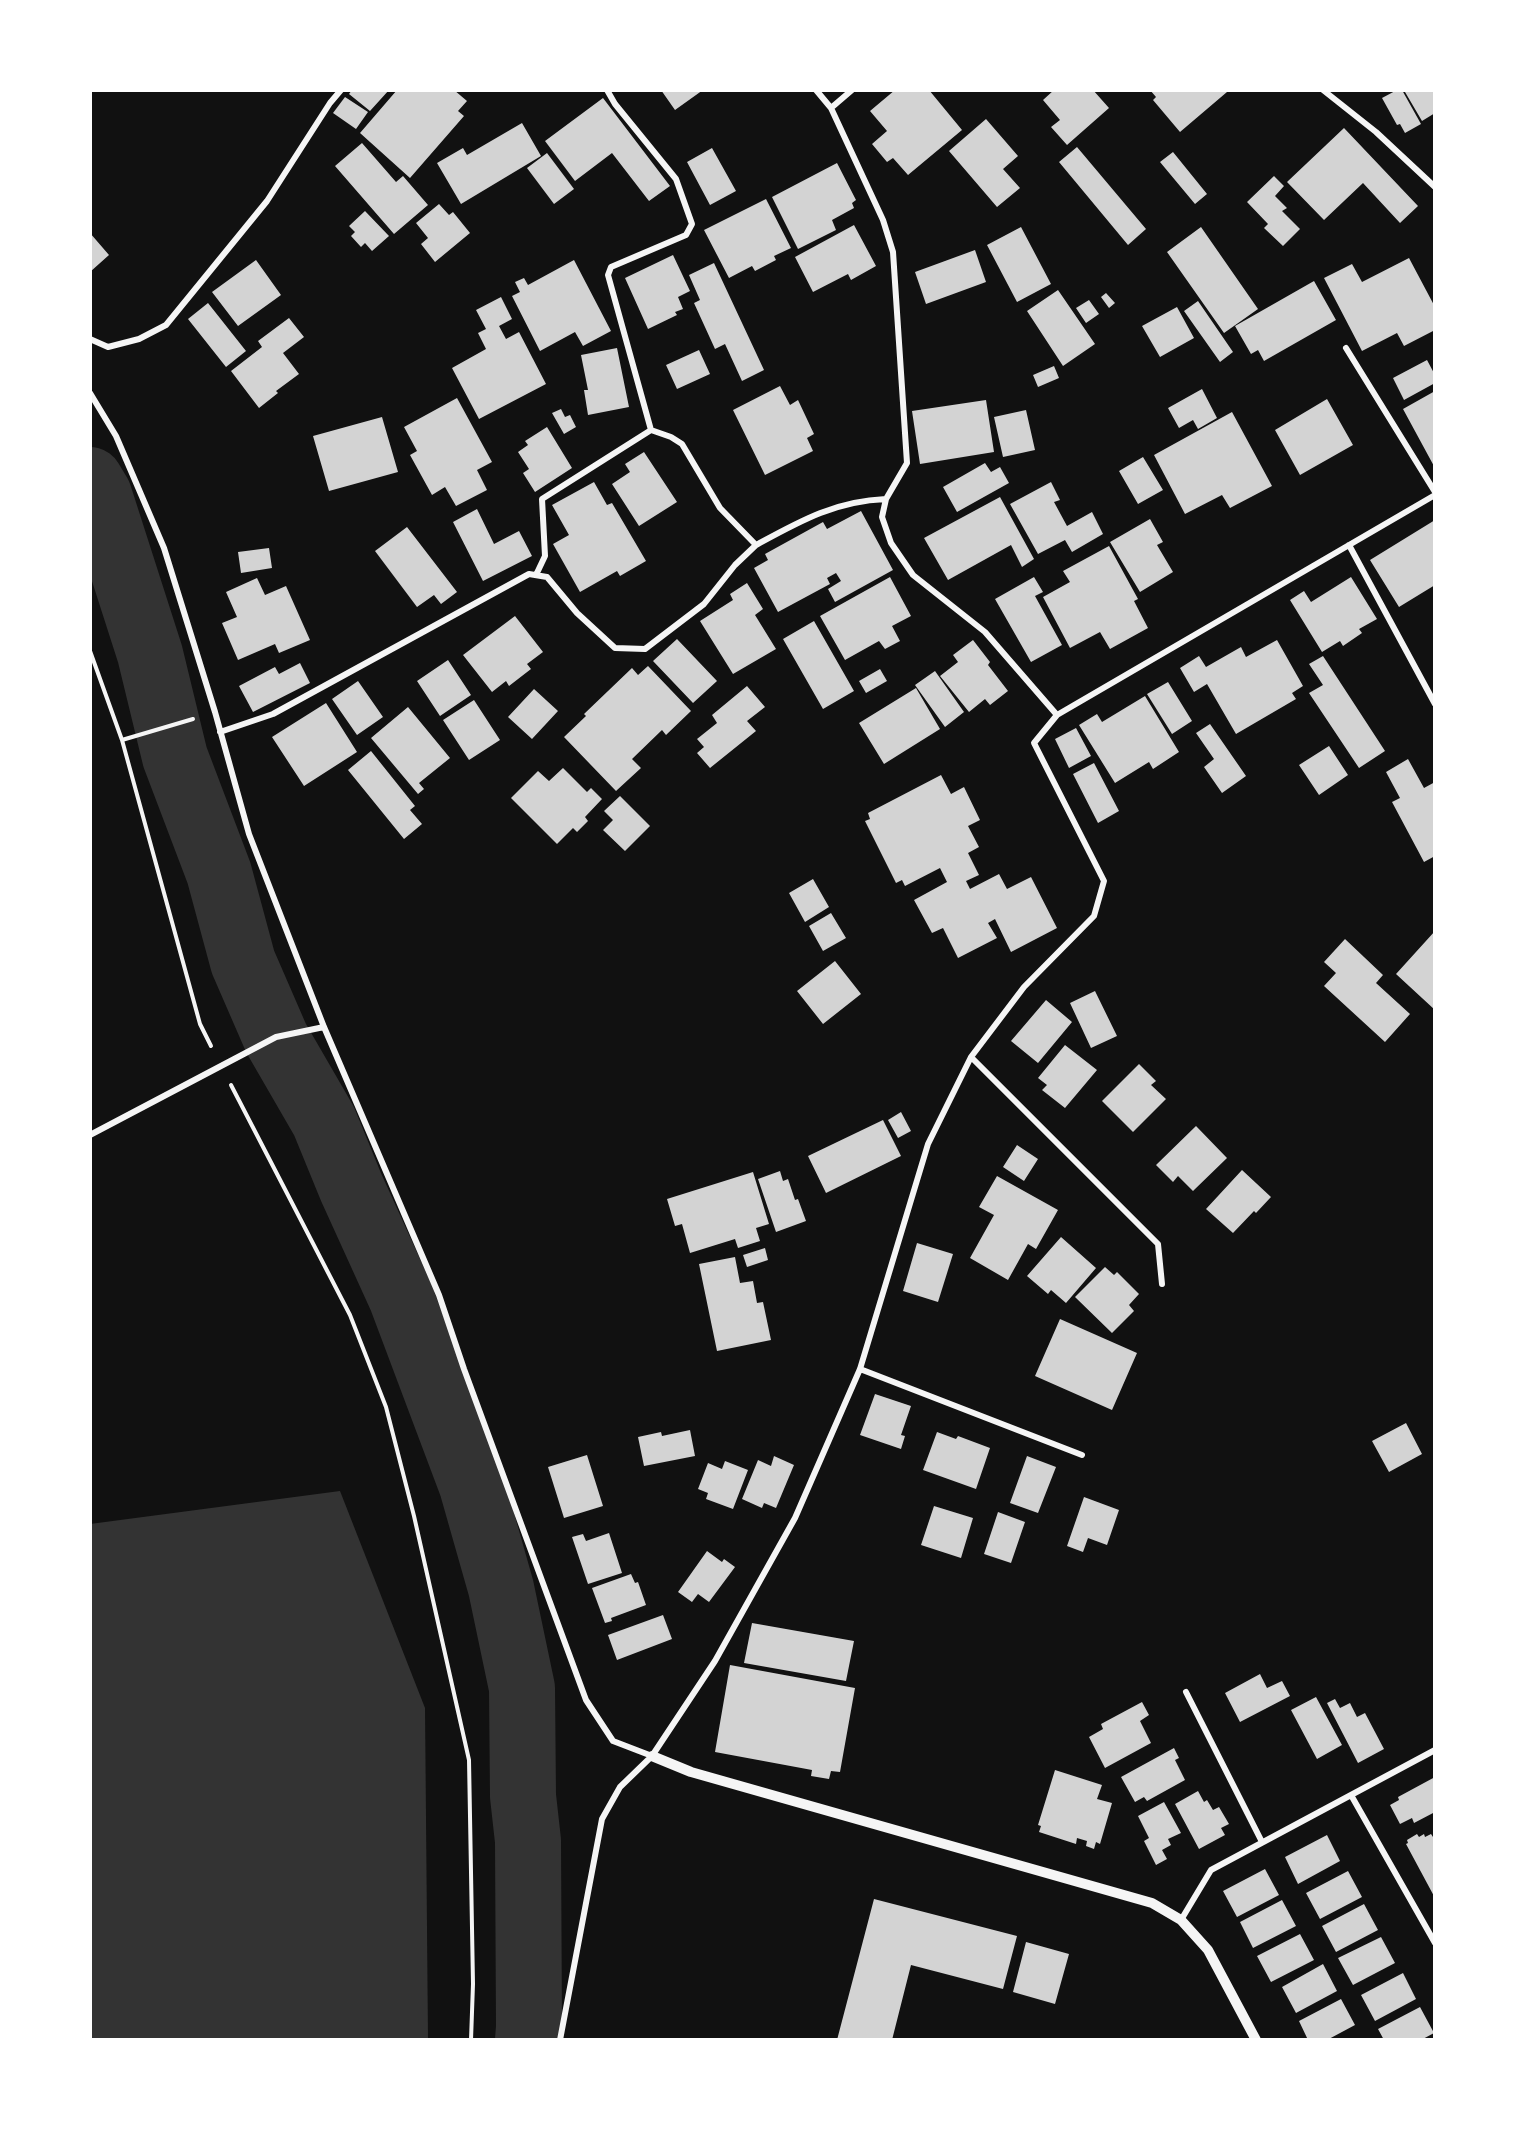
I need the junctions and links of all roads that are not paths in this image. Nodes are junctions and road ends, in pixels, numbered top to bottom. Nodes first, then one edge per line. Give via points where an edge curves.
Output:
1 (341, 90) edge
2 (607, 90) edge
3 (816, 90) edge
4 (852, 90) edge
5 (1323, 90) edge
6 (831, 108) junction
7 (1435, 187) edge
8 (90, 339) edge
9 (1346, 348) dead end
10 (90, 393) edge
11 (651, 430) junction
12 (1435, 493) edge
13 (886, 499) junction
14 (756, 544) junction
15 (1349, 545) junction
16 (536, 575) junction
17 (1435, 704) edge
18 (1057, 715) junction
19 (220, 732) junction
20 (324, 1028) junction
21 (971, 1057) junction
22 (90, 1135) edge
23 (1162, 1284) dead end
24 (861, 1369) junction
25 (1082, 1455) dead end
26 (1186, 1692) dead end
27 (1435, 1750) edge
28 (652, 1756) junction
29 (1351, 1796) junction
30 (1262, 1842) junction
31 (1181, 1920) junction
32 (1435, 1943) edge
33 (560, 2040) edge
34 (1256, 2040) edge

1 - 8 street via 267,201 166,325 139,339 108,347
2 - 11 street via 676,178 692,224 686,235 611,267 608,275
3 - 6 street
4 - 6 street
5 - 7 street
6 - 13 street via 883,220 893,252 907,463
9 - 12 street
10 - 19 street via 116,436 164,548
11 - 14 street via 682,444 720,508
11 - 16 street via 542,499 545,556
12 - 15 street
13 - 14 street via 862,500 811,516
13 - 18 street via 882,517 891,543 913,575 985,632
14 - 16 street via 704,604 645,649 615,648 577,613 547,577
15 - 17 street
15 - 18 street
16 - 19 street via 529,574 273,714
18 - 21 street via 1034,744 1104,880 1094,916 1024,987
19 - 20 street via 249,834
20 - 22 street via 276,1037
20 - 28 street via 439,1294 586,1700 613,1741
21 - 23 street via 1158,1244
21 - 24 street via 928,1144
24 - 25 street
24 - 28 street via 795,1518 714,1661
26 - 30 street
27 - 29 street
28 - 31 street via 691,1772 1152,1903
28 - 33 street via 621,1787 602,1819
29 - 30 street
29 - 32 street
30 - 31 street via 1211,1870
31 - 34 street via 1208,1950

